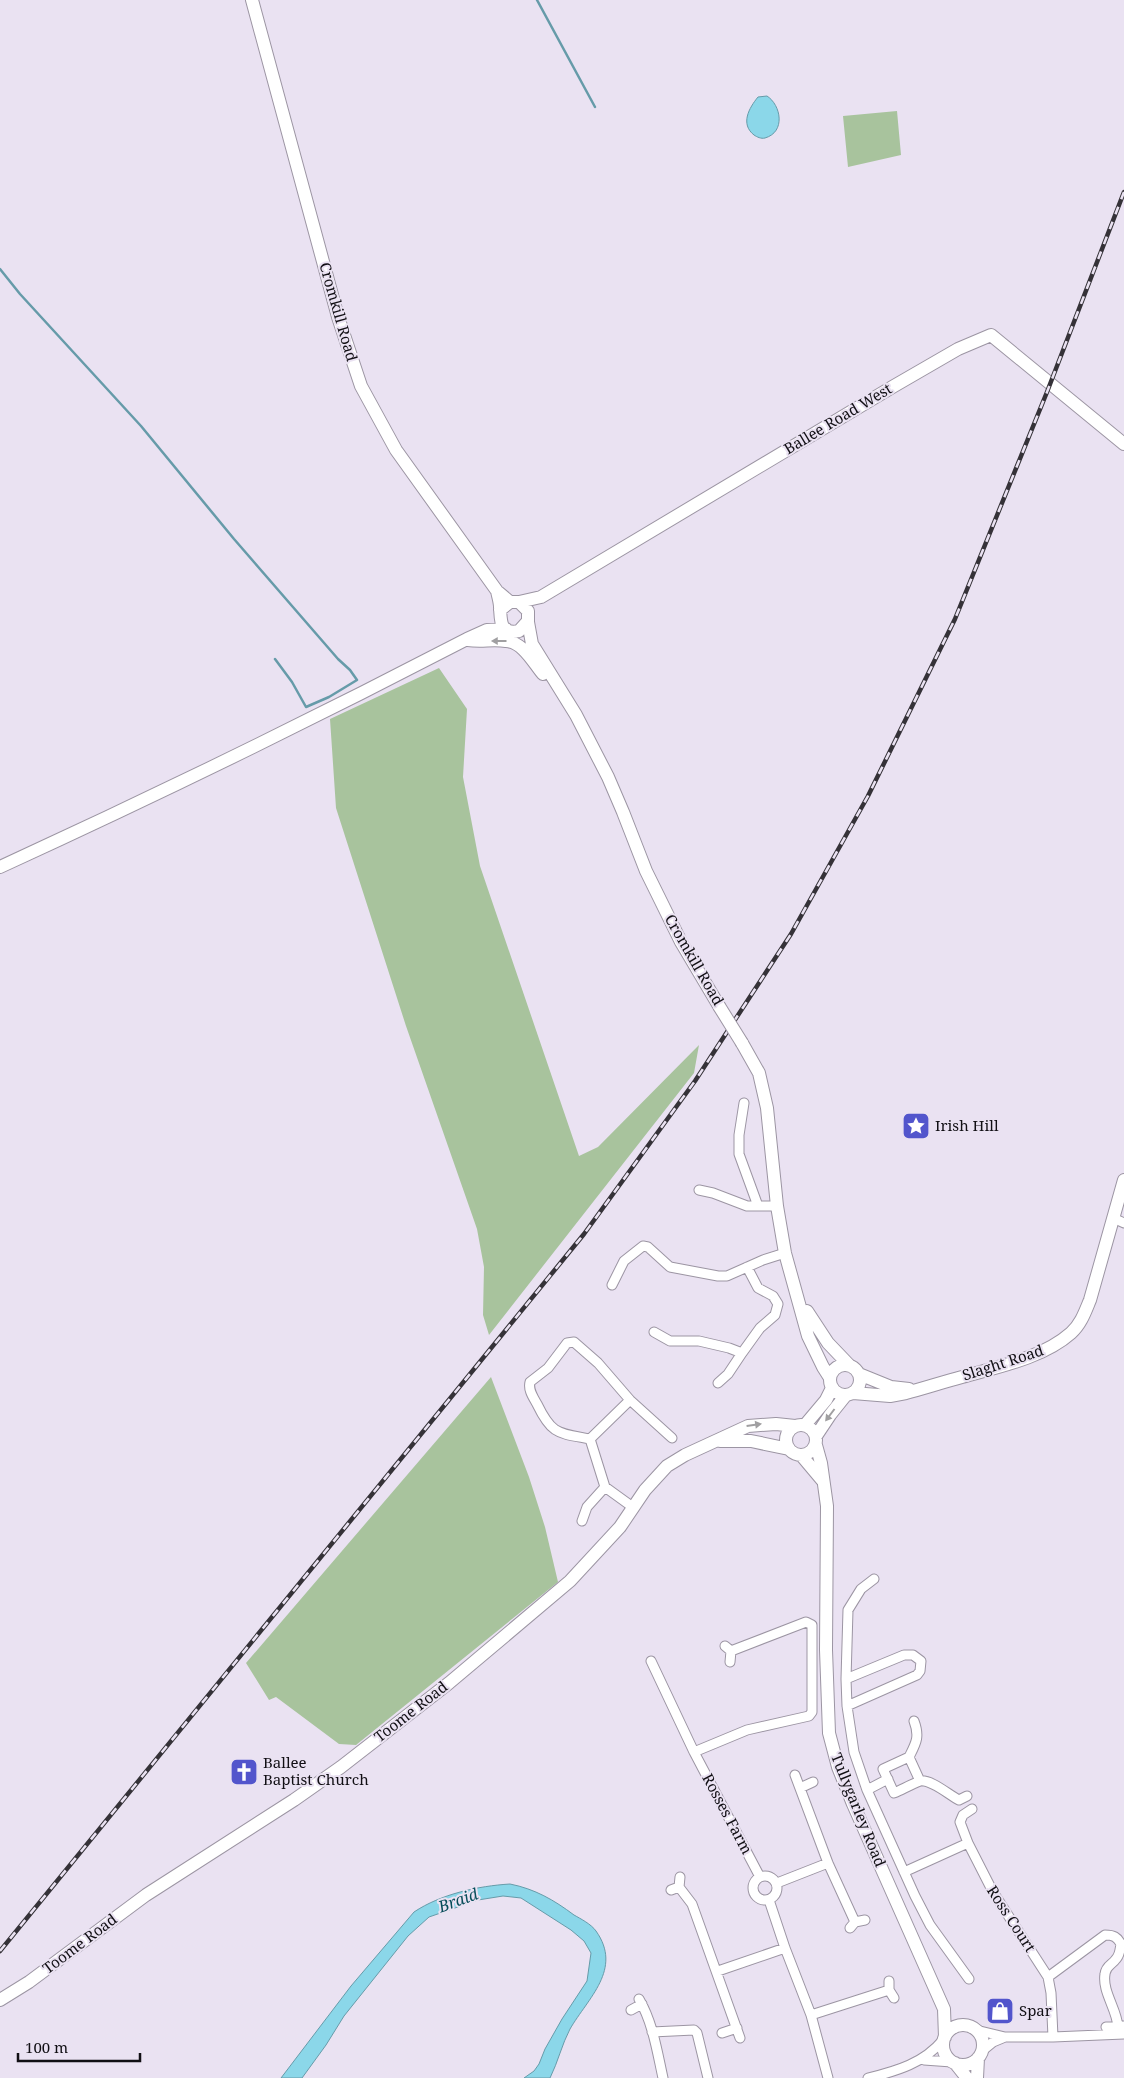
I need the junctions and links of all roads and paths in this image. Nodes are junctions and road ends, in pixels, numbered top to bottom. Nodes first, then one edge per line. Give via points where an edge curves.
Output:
1 (252, 0) edge
2 (1124, 444) edge
3 (541, 597) junction
4 (507, 607) junction
5 (528, 618) junction
6 (487, 630) junction
7 (510, 630) junction
8 (467, 639) junction
9 (532, 644) junction
10 (570, 705) junction
11 (0, 867) edge
12 (744, 1103) dead end
13 (1124, 1180) edge
14 (699, 1190) dead end
15 (758, 1206) junction
16 (777, 1206) junction
17 (1119, 1220) edge
18 (785, 1253) junction
19 (747, 1267) junction
20 (612, 1285) dead end
21 (797, 1294) junction
22 (654, 1332) dead end
23 (742, 1353) junction
24 (854, 1370) junction
25 (718, 1383) dead end
26 (831, 1383) junction
27 (919, 1390) junction
28 (850, 1394) junction
29 (630, 1400) junction
30 (800, 1426) junction
31 (672, 1438) dead end
32 (590, 1439) junction
33 (717, 1441) junction
34 (816, 1441) junction
35 (789, 1449) junction
36 (801, 1455) junction
37 (822, 1480) junction
38 (605, 1487) junction
39 (634, 1508) junction
40 (582, 1521) dead end
41 (874, 1579) dead end
42 (650, 1661) dead end
43 (730, 1662) dead end
44 (846, 1679) junction
45 (847, 1706) junction
46 (914, 1721) dead end
47 (694, 1752) junction
48 (909, 1757) junction
49 (795, 1775) dead end
50 (888, 1779) junction
51 (920, 1781) junction
52 (813, 1782) dead end
53 (800, 1788) junction
54 (867, 1790) junction
55 (968, 1796) dead end
56 (972, 1809) dead end
57 (968, 1843) junction
58 (828, 1863) junction
59 (904, 1872) junction
60 (680, 1877) dead end
61 (760, 1877) junction
62 (777, 1884) junction
63 (769, 1900) junction
64 (865, 1920) dead end
65 (784, 1948) junction
66 (718, 1971) junction
67 (1048, 1977) junction
68 (969, 1980) dead end
69 (894, 1998) dead end
70 (0, 2000) edge
71 (944, 2009) junction
72 (632, 2010) dead end
73 (811, 2015) junction
74 (963, 2025) junction
75 (1106, 2027) dead end
76 (737, 2028) junction
77 (1122, 2029) edge
78 (976, 2030) junction
79 (652, 2032) junction
80 (722, 2034) dead end
81 (1005, 2037) junction
82 (1053, 2037) junction
83 (740, 2038) dead end
84 (944, 2039) junction
85 (980, 2055) junction
86 (924, 2060) junction
87 (954, 2063) junction
88 (878, 2077) edge
89 (663, 2078) edge
90 (708, 2078) edge
91 (828, 2078) edge
92 (868, 2078) edge
93 (967, 2078) edge
94 (977, 2078) edge

1 - 4 street, Cromkill Road via 338,317 361,386 396,450
2 - 3 street, Ballee Road West via 991,335 958,349 894,386
3 - 4 street, Ballee Road West
3 - 5 street, Ballee Road West
4 - 5 street via 526,607
4 - 6 street
4 - 7 street via 500,622
5 - 7 street via 523,628
5 - 9 street, Cromkill Road
6 - 7 street
6 - 8 street
7 - 9 street, Cromkill Road
10 -> 8 street via 562,700 517,644
8 - 11 street via 71,836
9 - 10 street, Cromkill Road
10 - 16 street, Cromkill Road, bridge via 623,812 646,871 681,942 759,1073 767,1108
12 - 15 street via 739,1154
13 - 17 street, Slaght Road
14 - 15 street via 747,1206
15 - 16 street
16 - 18 street, Cromkill Road
17 - 27 street, Slaght Road via 1090,1300 1073,1332 1052,1346 1005,1365
18 - 19 street
18 - 21 street, Cromkill Road
19 - 20 street via 727,1276 686,1271 670,1267 643,1246 624,1262
19 - 23 street via 758,1288 773,1296 778,1304 775,1315 760,1328
21 - 24 street, Cromkill Road via 820,1332
21 - 26 street, Cromkill Road via 808,1336
22 - 23 street via 670,1340 699,1341
23 - 25 street
24 - 26 street via 839,1367 833,1372
24 - 27 street, Slaght Road via 891,1387
24 - 28 street via 860,1382
26 - 28 street via 840,1394
26 - 30 street via 823,1405
27 - 28 street, Slaght Road via 890,1396
28 -> 34 street via 830,1415
29 - 31 street
29 - 32 street
29 - 32 street via 582,1348 574,1342 565,1345 547,1369 532,1380 529,1388 550,1426 562,1433
33 -> 30 street, Toome Road via 748,1426
30 - 34 street via 813,1430
30 - 35 street via 787,1436
32 - 38 street
33 - 35 street, Toome Road via 752,1441
33 - 39 street, Toome Road via 685,1454 667,1466
34 - 36 street via 811,1452
34 - 37 street, Tullygarley Road
35 - 36 street
36 - 37 street, Tullygarley Road
37 - 71 street, Tullygarley Road via 827,1506 829,1734 853,1804
38 - 39 street
38 - 40 street via 587,1507
39 - 70 street, Toome Road via 570,1581 372,1743 294,1800 146,1895
41 - 44 street via 861,1589 848,1610
42 - 47 street, Rosses Farm
43 - 47 street via 728,1649 806,1622 812,1625 812,1712 808,1716 748,1730
44 - 45 street
44 - 45 street via 904,1655 913,1655 921,1661 917,1675
45 - 54 street via 854,1752
46 - 48 street via 918,1732
47 - 61 street, Rosses Farm
48 - 50 street via 883,1769
48 - 51 street
49 - 53 street
50 - 51 street via 894,1793
50 - 54 street
51 - 55 street via 936,1785 959,1800
52 - 53 street
53 - 58 street
54 - 59 street
56 - 57 street, Ross Court via 960,1822
57 - 59 street
57 - 67 street, Ross Court via 993,1892
58 - 62 street
58 - 64 street via 852,1925
59 - 68 street via 930,1925
60 - 66 street via 675,1888 692,1904
61 - 62 street via 770,1876
61 - 63 street via 754,1882 753,1890 757,1898
62 - 63 street via 775,1895
63 - 65 street
65 - 66 street
65 - 73 street
66 - 76 street
67 - 77 street via 1106,1935 1118,1938 1121,1944 1119,1953 1105,1973 1110,2002
67 - 82 street, Ross Court
69 - 73 street via 889,1985
71 - 74 street, Tullygarley Road
71 - 84 street, Tullygarley Road
72 - 79 street via 641,2002
73 - 91 street
74 - 78 street
74 - 84 street via 954,2027
75 - 77 street
76 - 80 street
76 - 83 street
77 - 82 street
78 - 81 street
78 - 85 street via 983,2040
79 - 89 street
79 - 90 street via 694,2030
81 - 82 street
81 - 85 street via 993,2042
84 - 86 street
84 - 87 street via 944,2052
85 - 87 street via 970,2064
85 - 94 street
86 - 87 street
86 - 88 street
87 - 93 street
88 - 92 street

